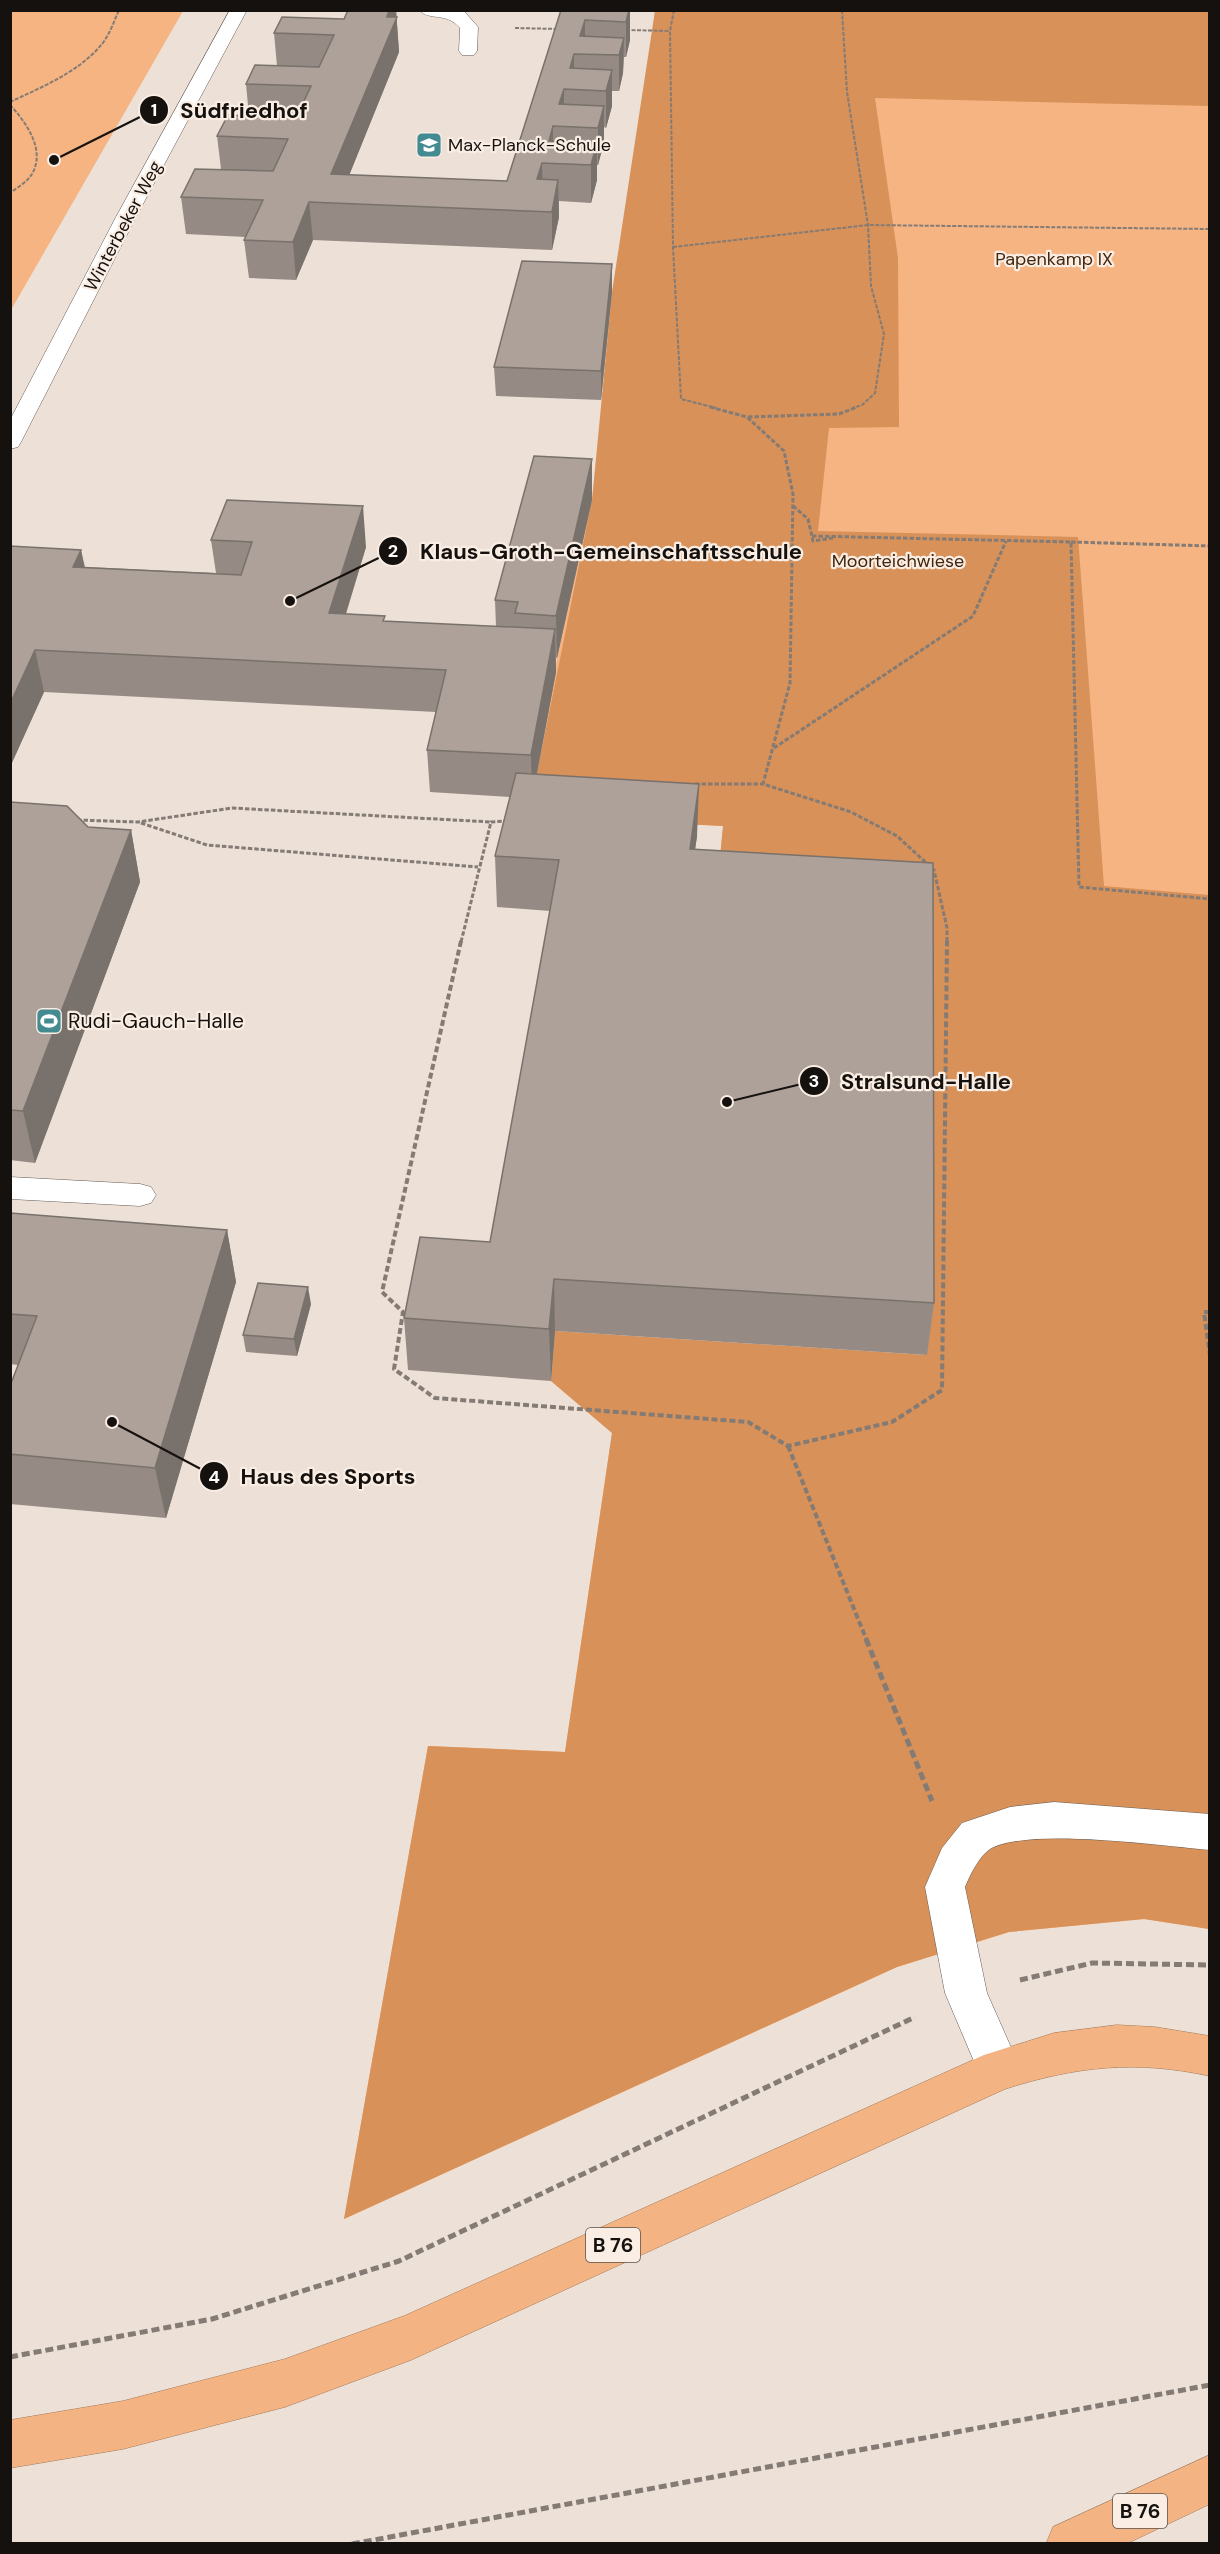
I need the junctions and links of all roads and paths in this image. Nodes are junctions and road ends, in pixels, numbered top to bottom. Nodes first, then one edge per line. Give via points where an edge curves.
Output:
1 (119, 10) edge
2 (238, 10) edge
3 (427, 10) edge
4 (674, 10) edge
5 (842, 10) edge
6 (470, 27) junction
7 (561, 29) edge
8 (619, 30) edge
9 (670, 31) junction
10 (468, 51) dead end
11 (10, 104) edge
12 (10, 193) edge
13 (868, 225) junction
14 (1209, 229) edge
15 (673, 247) junction
16 (747, 417) junction
17 (10, 442) edge
18 (793, 506) junction
19 (1006, 541) junction
20 (1071, 542) junction
21 (1209, 546) edge
22 (773, 749) junction
23 (687, 784) edge
24 (763, 784) junction
25 (69, 819) edge
26 (513, 821) edge
27 (138, 822) junction
28 (491, 822) junction
29 (478, 867) junction
30 (1209, 899) edge
31 (10, 1188) edge
32 (140, 1195) dead end
33 (1209, 1312) edge
34 (1209, 1354) edge
35 (788, 1446) junction
36 (1209, 1832) edge
37 (956, 1861) junction
38 (1209, 1965) edge
39 (966, 1993) junction
40 (1209, 2056) edge
41 (999, 2070) junction
42 (10, 2357) edge
43 (1209, 2385) edge
44 (10, 2444) edge
45 (1209, 2479) edge
46 (352, 2544) edge
47 (1070, 2544) edge

1 - 11 path via 103,43 82,63
2 - 17 street, Winterbeker Weg
3 - 6 street via 457,14
4 - 9 path
5 - 13 path via 847,92
6 - 7 path
6 - 10 street
8 - 9 path
9 - 15 path
11 - 12 path via 24,120 36,161 32,176
13 - 14 path
13 - 15 path
13 - 16 path via 871,286 884,334 875,393 862,405 839,414
15 - 16 path via 681,399
16 - 18 path via 784,451
18 - 19 path via 808,519 812,536
18 - 22 path via 790,683
19 - 20 path
19 - 22 path via 973,616
20 - 21 path
20 - 30 path via 1079,887
22 - 24 path
23 - 24 path
24 - 35 path via 850,812 897,836 934,870 947,928 942,1390 892,1422
25 - 27 path
26 - 28 path
27 - 28 path via 232,808
27 - 29 path via 207,845
28 - 29 path
29 - 35 path via 382,1292 403,1312 394,1369 435,1398 748,1422
31 - 32 street
33 - 34 path via 1204,1312
35 - 37 path
36 - 37 street via 1054,1820 1010,1825 976,1836
37 - 39 street via 945,1887
38 - 39 path via 1092,1963
39 - 41 street
39 - 42 path via 399,2261 212,2319
40 - 41 highway, B 76 via 1176,2048 1120,2045 1061,2052
41 - 44 highway, B 76 via 411,2337 285,2383 123,2425
43 - 46 path
45 - 47 highway, B 76

